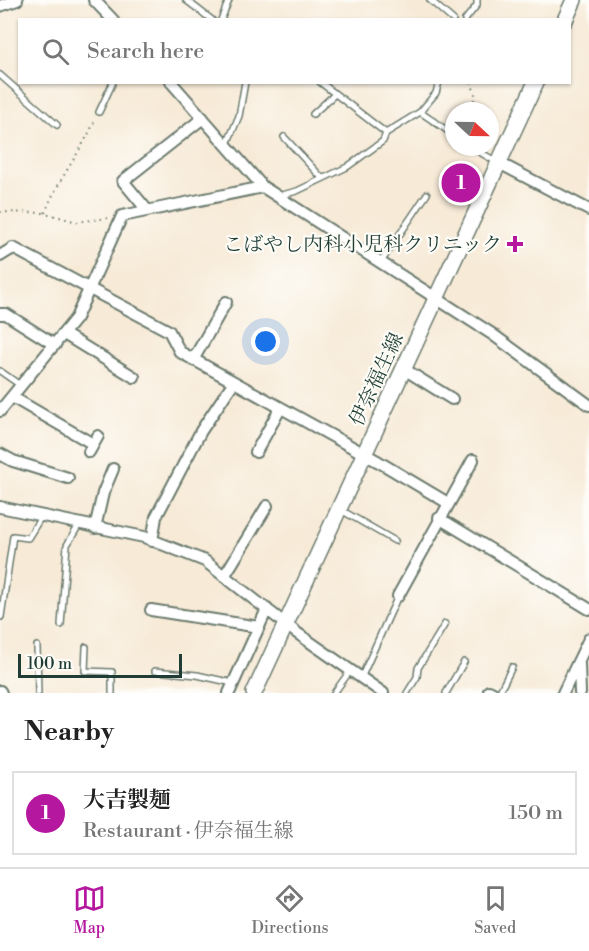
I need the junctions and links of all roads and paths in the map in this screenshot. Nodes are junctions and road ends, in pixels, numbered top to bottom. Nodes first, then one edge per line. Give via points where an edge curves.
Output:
1 (17, 0) edge
2 (94, 0) edge
3 (186, 0) edge
4 (230, 0) edge
5 (430, 0) edge
6 (477, 0) edge
7 (574, 0) edge
8 (0, 6) edge
9 (111, 18) edge
10 (209, 18) edge
11 (222, 18) edge
12 (451, 18) edge
13 (467, 18) edge
14 (566, 18) edge
15 (0, 75) edge
16 (112, 84) edge
17 (173, 84) edge
18 (245, 84) edge
19 (322, 84) edge
20 (438, 84) edge
21 (472, 84) edge
22 (535, 84) edge
23 (335, 94) junction
24 (474, 102) edge
25 (99, 112) joint
26 (420, 112) junction
27 (313, 114) dead end
28 (203, 118) junction
29 (57, 125) dead end
30 (445, 129) edge
31 (386, 134) junction
32 (284, 137) dead end
33 (226, 146) junction
34 (487, 156) edge
35 (499, 163) junction
36 (322, 178) junction
37 (263, 187) junction
38 (427, 194) dead end
39 (277, 197) junction
40 (147, 210) junction
41 (589, 210) edge
42 (0, 212) edge
43 (45, 213) junction
44 (122, 216) junction
45 (0, 256) edge
46 (381, 262) junction
47 (91, 288) junction
48 (437, 298) junction
49 (226, 302) dead end
50 (0, 314) edge
51 (64, 334) junction
52 (55, 345) junction
53 (193, 360) junction
54 (404, 369) junction
55 (0, 371) edge
56 (134, 377) dead end
57 (233, 383) junction
58 (22, 386) junction
59 (12, 397) junction
60 (452, 399) dead end
61 (589, 405) edge
62 (279, 409) junction
63 (0, 411) edge
64 (94, 444) dead end
65 (256, 452) dead end
66 (0, 454) edge
67 (364, 454) junction
68 (473, 460) dead end
69 (113, 469) dead end
70 (68, 478) dead end
71 (448, 503) junction
72 (267, 506) dead end
73 (0, 507) edge
74 (339, 509) junction
75 (41, 517) junction
76 (439, 518) junction
77 (79, 525) junction
78 (95, 528) junction
79 (152, 541) junction
80 (395, 541) dead end
81 (225, 575) junction
82 (398, 596) joint
83 (267, 609) junction
84 (589, 609) edge
85 (151, 610) dead end
86 (1, 617) edge
87 (445, 624) dead end
88 (61, 625) dead end
89 (285, 625) junction
90 (259, 627) junction
91 (589, 639) edge
92 (37, 646) dead end
93 (86, 646) dead end
94 (579, 659) junction
95 (464, 662) dead end
96 (512, 668) dead end
97 (351, 670) junction
98 (154, 671) dead end
99 (362, 676) junction
100 (231, 688) edge
101 (256, 691) edge
102 (494, 692) edge
103 (38, 693) edge
104 (112, 693) edge
105 (334, 693) edge
106 (383, 693) edge
107 (407, 693) edge
108 (446, 693) edge
109 (563, 693) edge
110 (580, 693) edge

1 - 8 street
2 - 9 street
3 - 10 lane
4 - 11 lane
5 - 12 lane
6 - 13 lane
7 - 14 main road
15 - 29 lane
16 - 25 lane
17 - 28 street
18 - 33 lane
19 - 23 lane
20 - 26 lane via 436,93
21 - 24 path
22 - 35 main road, 伊奈福生線
23 - 27 lane
23 - 31 lane
25 - 43 path
26 - 30 lane
26 - 31 lane
28 - 33 street
28 - 40 street via 123,181
31 - 36 lane via 346,167
32 - 36 lane
33 - 37 street
34 - 35 lane
35 - 41 street
35 - 48 main road, 伊奈福生線
36 - 39 lane
37 - 39 street
37 - 40 street
38 - 46 lane
39 - 46 street
40 - 44 street
42 - 43 path
43 - 44 path via 77,222
44 - 47 street
45 - 47 street via 13,248
46 - 48 street
47 - 51 street
47 - 53 street via 169,331 176,348
48 - 54 main road, 伊奈福生線
48 - 61 street via 529,359
49 - 53 street
50 - 52 street
51 - 52 street
51 - 56 street
52 - 58 street
53 - 57 street
54 - 60 street
54 - 67 main road, 伊奈福生線
55 - 58 lane
57 - 62 street
57 - 79 street via 201,431 156,517
58 - 59 street
59 - 63 street
59 - 64 street
62 - 65 street
62 - 67 street
66 - 70 street
67 - 71 street
67 - 74 main road, 伊奈福生線
68 - 71 street
69 - 78 street
71 - 76 street
72 - 81 street
73 - 75 street
74 - 80 lane
74 - 89 main road, 伊奈福生線
75 - 77 street
75 - 86 lane via 28,538 13,536
76 - 82 street
76 - 84 street
77 - 78 street
77 - 88 lane via 68,545
78 - 79 street
79 - 81 street via 173,546
81 - 83 street
82 - 99 lane
83 - 89 street
83 - 90 street
85 - 90 street
87 - 107 lane
89 - 97 street
89 - 101 main road, 伊奈福生線
90 - 100 street
91 - 94 street
92 - 103 lane
93 - 104 lane via 85,671 112,672
94 - 109 street
94 - 110 street
95 - 108 lane
96 - 102 lane
97 - 99 street
97 - 105 lane
98 - 100 lane via 197,675
99 - 106 street

